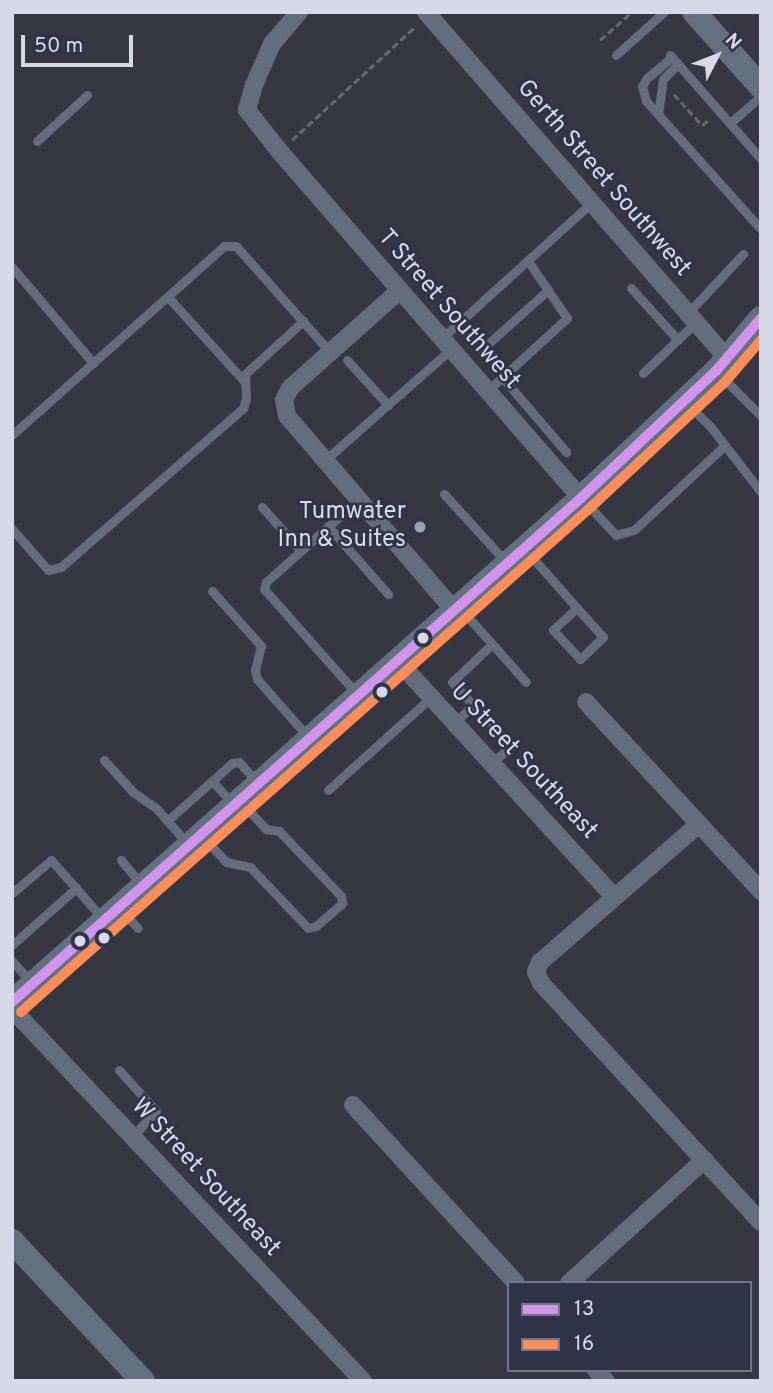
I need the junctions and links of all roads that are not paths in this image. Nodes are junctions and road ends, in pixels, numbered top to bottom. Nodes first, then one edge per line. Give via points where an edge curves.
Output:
1 (299, 12) edge
2 (664, 12) edge
3 (427, 14) edge
4 (705, 17) edge
5 (616, 55) dead end
6 (673, 58) junction
7 (761, 87) edge
8 (87, 95) dead end
9 (761, 96) edge
10 (658, 114) junction
11 (730, 123) junction
12 (37, 141) dead end
13 (761, 159) edge
14 (591, 203) junction
15 (760, 229) edge
16 (743, 254) dead end
17 (527, 261) junction
18 (12, 267) edge
19 (632, 288) dead end
20 (548, 290) junction
21 (399, 291) junction
22 (168, 297) junction
23 (692, 318) junction
24 (761, 318) edge
25 (303, 321) junction
26 (678, 340) junction
27 (445, 345) junction
28 (481, 350) dead end
29 (329, 351) junction
30 (348, 360) dead end
31 (93, 363) junction
32 (721, 364) junction
33 (643, 373) dead end
34 (502, 377) junction
35 (243, 381) junction
36 (486, 391) junction
37 (684, 401) junction
38 (388, 405) junction
39 (761, 416) edge
40 (12, 435) edge
41 (724, 446) junction
42 (566, 452) dead end
43 (324, 461) junction
44 (761, 492) edge
45 (444, 494) dead end
46 (581, 498) junction
47 (358, 500) junction
48 (262, 508) dead end
49 (328, 526) junction
50 (12, 529) edge
51 (300, 550) junction
52 (515, 556) junction
53 (212, 591) dead end
54 (388, 594) dead end
55 (456, 608) junction
56 (577, 608) junction
57 (492, 644) junction
58 (397, 660) junction
59 (526, 682) dead end
60 (358, 696) junction
61 (430, 698) junction
62 (586, 702) dead end
63 (473, 705) junction
64 (454, 723) junction
65 (309, 739) junction
66 (103, 760) dead end
67 (491, 764) junction
68 (212, 781) junction
69 (259, 784) junction
70 (328, 790) dead end
71 (237, 803) junction
72 (167, 821) junction
73 (699, 824) junction
74 (195, 840) junction
75 (121, 860) dead end
76 (144, 886) junction
77 (76, 888) junction
78 (761, 891) edge
79 (12, 893) edge
80 (613, 896) junction
81 (112, 914) junction
82 (138, 928) dead end
83 (12, 945) edge
84 (12, 961) edge
85 (33, 984) junction
86 (12, 1002) edge
87 (12, 1009) edge
88 (119, 1070) dead end
89 (353, 1105) dead end
90 (132, 1137) junction
91 (704, 1160) junction
92 (761, 1222) edge
93 (16, 1252) edge
94 (514, 1281) edge
95 (571, 1281) edge
96 (143, 1381) edge
97 (363, 1381) edge

1 - 21 street, T Street Southwest via 272,44 247,110
2 - 5 lane
3 - 14 street, Gerth Street Southwest
4 - 7 main road
6 - 10 lane via 663,79
6 - 10 lane via 642,86 646,101
6 - 11 lane
8 - 12 lane
9 - 11 lane
10 - 15 lane
11 - 13 lane
14 - 17 lane
14 - 23 street, Gerth Street Southwest
16 - 23 lane
17 - 20 lane
17 - 27 lane
18 - 31 lane
19 - 26 lane
20 - 28 lane
20 - 34 lane via 567,318
21 - 27 street, T Street Southwest
21 - 29 street
22 - 25 lane via 224,246 236,246
22 - 31 lane
22 - 35 lane
23 - 26 lane
23 - 32 street, Gerth Street Southwest
24 - 32 main road
25 - 29 lane
25 - 35 lane via 257,362
26 - 33 lane
27 - 36 street, T Street Southwest
27 - 38 lane
29 - 43 street via 290,388 284,400 288,418
30 - 38 lane
31 - 40 lane
32 - 37 main road
32 - 39 lane
34 - 36 lane
34 - 42 lane
35 - 50 lane via 243,408 61,567 48,570
36 - 46 street, T Street Southwest
37 - 41 lane
37 - 46 main road
38 - 43 lane
41 - 44 lane
41 - 46 lane via 634,530 616,535
43 - 47 street
45 - 52 lane
46 - 52 main road
47 - 49 lane
47 - 55 street
48 - 51 lane
49 - 51 lane
49 - 54 lane
51 - 60 lane via 264,589
52 - 55 main road
52 - 56 lane
53 - 65 lane via 261,646 257,679
55 - 57 lane
55 - 58 main road
56 - 56 lane via 553,630 580,659 603,638
57 - 59 lane
57 - 63 lane via 453,682
58 - 60 main road
58 - 61 street, U Street Southeast
60 - 65 main road
61 - 64 street, U Street Southeast
61 - 70 lane
62 - 73 street
63 - 64 lane
63 - 67 lane via 511,746
64 - 67 street, U Street Southeast
65 - 69 main road
66 - 72 lane
67 - 80 street, U Street Southeast
68 - 69 lane via 235,762
68 - 71 lane
68 - 72 lane
69 - 71 main road
71 - 74 main road
71 - 74 lane via 266,829 279,831 341,896 342,903 308,928 250,867 226,862
72 - 74 lane
73 - 78 street
73 - 80 street
74 - 76 main road
75 - 76 lane
76 - 81 main road
77 - 79 lane via 51,860
77 - 81 lane
77 - 83 lane
80 - 91 street via 540,962 536,972 541,983
81 - 82 lane
81 - 85 main road
84 - 85 lane
85 - 86 main road
87 - 90 street, W Street Southeast
88 - 90 lane via 156,1111
89 - 94 street
90 - 97 street, W Street Southeast
91 - 92 street
91 - 95 street
93 - 96 main road

